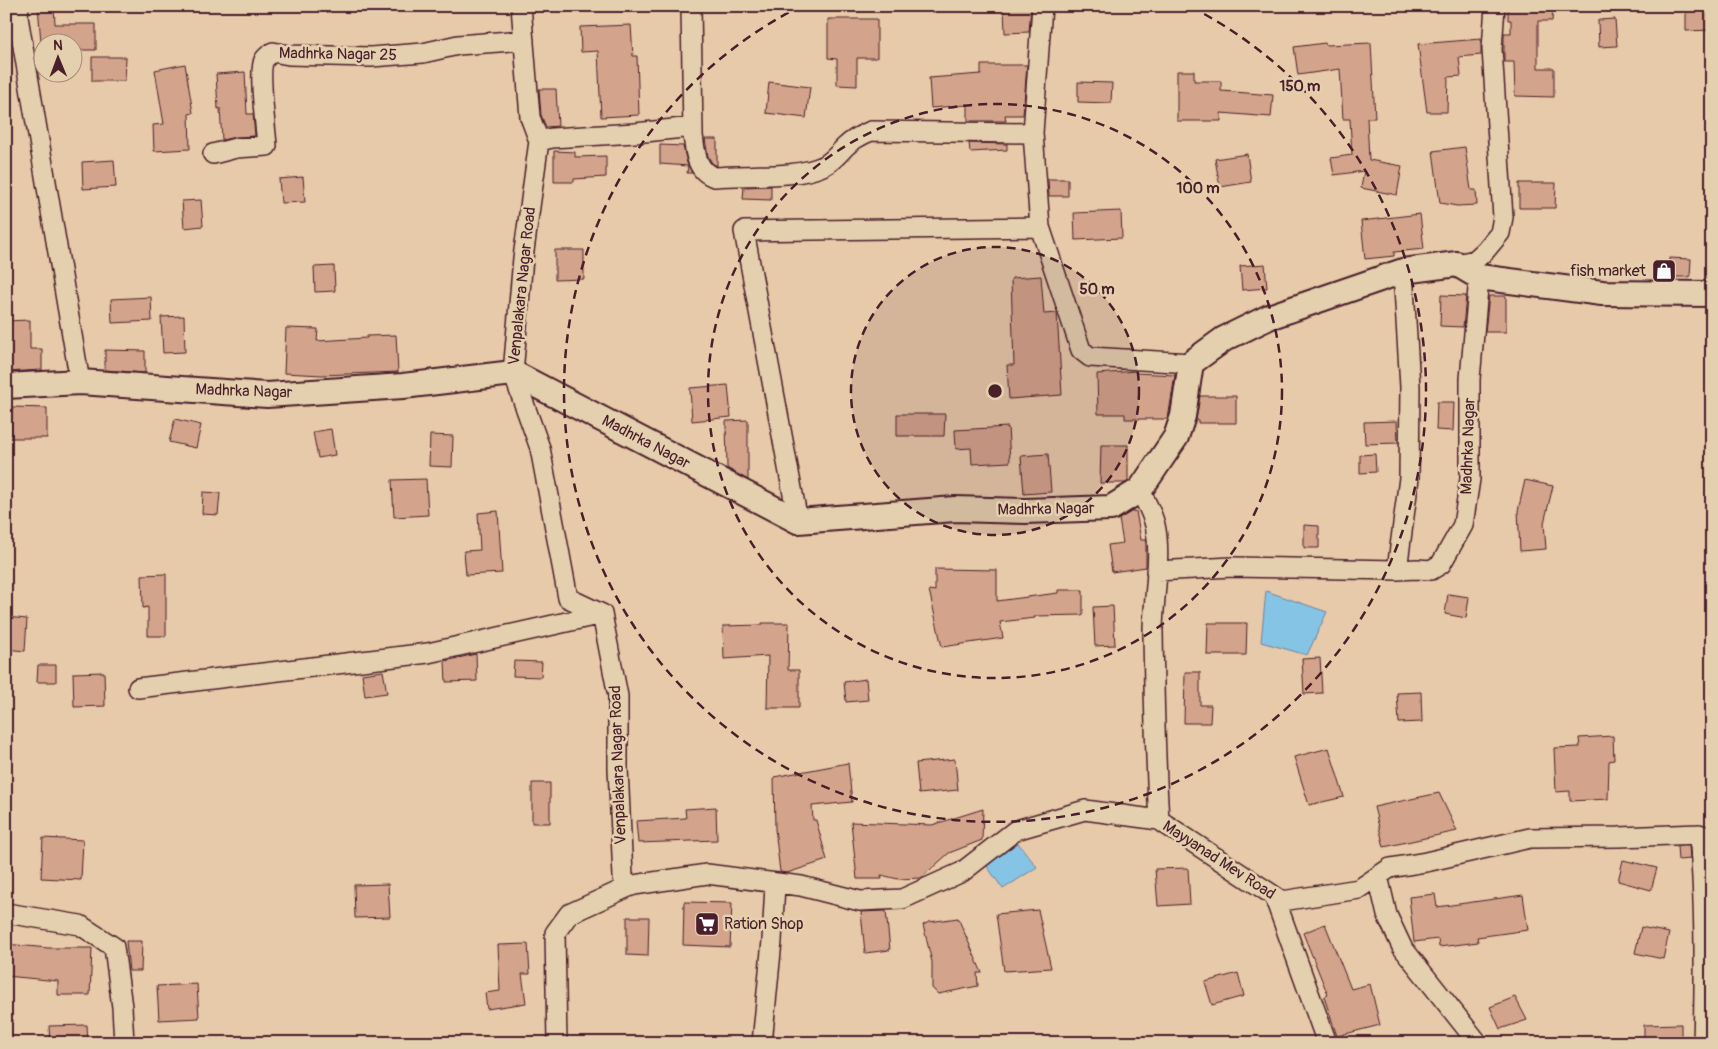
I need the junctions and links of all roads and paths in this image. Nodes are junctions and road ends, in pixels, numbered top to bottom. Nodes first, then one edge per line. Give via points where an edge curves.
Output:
1 (19, 6) edge
2 (521, 6) edge
3 (691, 6) edge
4 (1042, 6) edge
5 (1494, 6) edge
6 (524, 40) junction
7 (693, 127) junction
8 (1033, 132) junction
9 (539, 142) junction
10 (213, 154) dead end
11 (1040, 227) junction
12 (1457, 264) junction
13 (1403, 271) junction
14 (1479, 277) junction
15 (1712, 294) edge
16 (1190, 363) junction
17 (513, 373) junction
18 (80, 382) junction
19 (6, 386) edge
20 (1140, 490) junction
21 (798, 522) junction
22 (1397, 570) junction
23 (1156, 571) junction
24 (602, 614) junction
25 (138, 688) dead end
26 (1159, 820) junction
27 (1705, 836) edge
28 (1378, 876) junction
29 (775, 884) junction
30 (630, 886) junction
31 (1274, 896) junction
32 (6, 913) edge
33 (124, 1043) edge
34 (556, 1043) edge
35 (762, 1043) edge
36 (1327, 1043) edge
37 (1478, 1043) edge
38 (1703, 1043) edge

1 - 18 street via 18,17
2 - 6 street, Venpalakara Nagar Road
3 - 7 street
4 - 8 street
5 - 12 street via 1492,48 1503,217 1500,234 1485,251 1475,260
6 - 9 street, Venpalakara Nagar Road via 530,117
6 - 10 street, Madhrka Nagar 25 via 371,57 273,52 264,60 263,71 267,146 236,148
7 - 8 street via 699,164 705,173 715,176 813,170 836,158 853,140 870,131
7 - 9 street via 552,138
8 - 11 street
9 - 17 street, Venpalakara Nagar Road via 523,258
11 - 16 street via 1081,350 1090,357
11 - 21 street via 744,231
12 - 13 street
12 - 14 street
13 - 16 street via 1270,317 1224,339
13 - 22 street via 1410,387 1409,478
14 - 15 street via 1602,293
14 - 22 street, Madhrka Nagar via 1470,379 1470,479 1463,525 1441,564 1431,570
16 - 20 street, Madhrka Nagar via 1183,416 1176,437
17 - 18 street, Madhrka Nagar via 403,386 267,395
17 - 21 street, Madhrka Nagar
17 - 24 street, Venpalakara Nagar Road via 540,448 568,598
18 - 19 street, Madhrka Nagar
20 - 21 street, Madhrka Nagar via 1112,508 955,509
20 - 23 street via 1155,526
22 - 23 street, Madhrka Nagar via 1232,567
23 - 26 street via 1153,629
24 - 25 street via 428,653
24 - 30 street, Venpalakara Nagar Road via 618,696 623,877
26 - 29 street, Mayyanad Mev Road via 1085,810 1016,830 962,872 902,899 860,901 801,886
26 - 31 street, Mayyanad Mev Road
27 - 28 street, Mayyanad Mev Road via 1530,838 1390,868
27 - 38 street
28 - 31 street, Mayyanad Mev Road via 1359,890 1282,901
28 - 37 street via 1387,915 1402,947
29 - 30 street via 707,874
29 - 35 street
30 - 34 street via 569,914 555,933
31 - 36 street
32 - 33 street via 80,926 114,947

